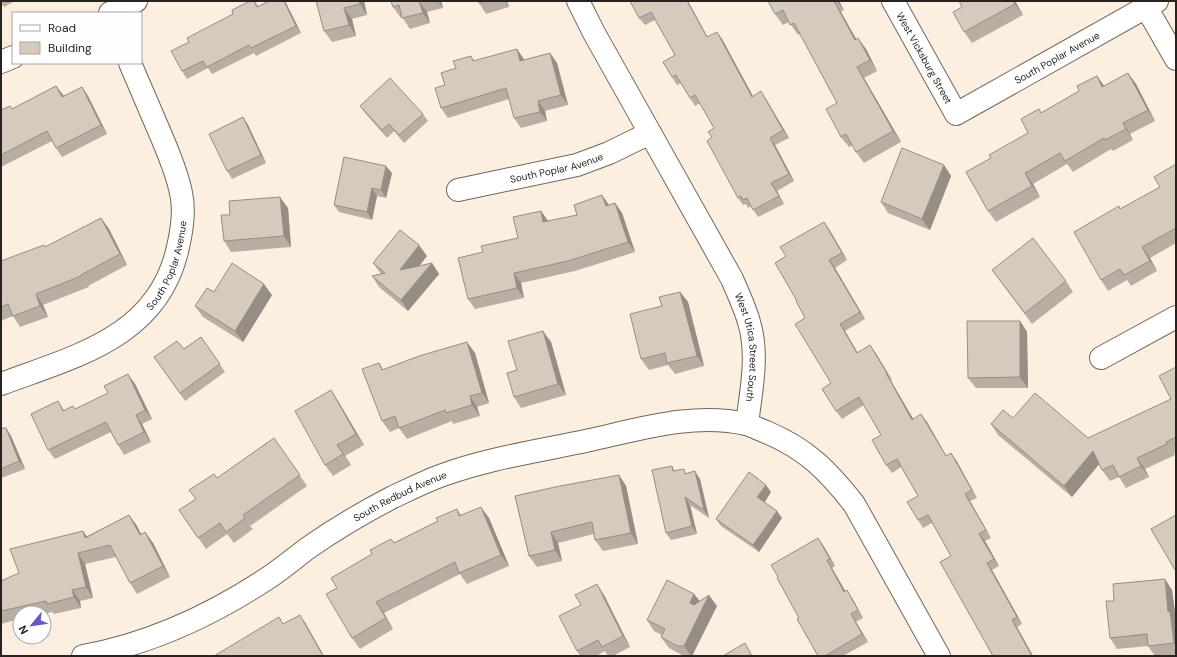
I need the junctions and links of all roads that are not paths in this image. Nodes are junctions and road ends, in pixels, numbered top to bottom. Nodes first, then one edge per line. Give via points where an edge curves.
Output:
1 (136, 1) edge
2 (578, 1) edge
3 (894, 1) edge
4 (1152, 4) edge
5 (112, 12) edge
6 (12, 57) edge
7 (1176, 59) edge
8 (1, 62) edge
9 (130, 64) edge
10 (956, 114) joint
11 (650, 133) junction
12 (458, 190) dead end
13 (1176, 317) edge
14 (1102, 358) dead end
15 (1, 384) edge
16 (747, 424) junction
17 (83, 656) edge
18 (939, 656) edge

1 - 5 street
2 - 11 street, West Utica Street South
3 - 10 street, West Vicksburg Street
4 - 7 street
4 - 10 street, South Poplar Avenue
6 - 8 street
9 - 15 street, South Poplar Avenue via 171,160 182,194 183,217 180,237 176,259 166,284 138,319 108,341
11 - 12 street, South Poplar Avenue via 608,154 577,165
11 - 16 street, West Utica Street South via 732,279 750,324 753,374
13 - 14 street
16 - 17 street, South Redbud Avenue via 711,420 671,423 486,462 440,476 352,519 272,576 190,622 163,634 107,652
16 - 18 street via 782,438 801,450 837,482 854,504

